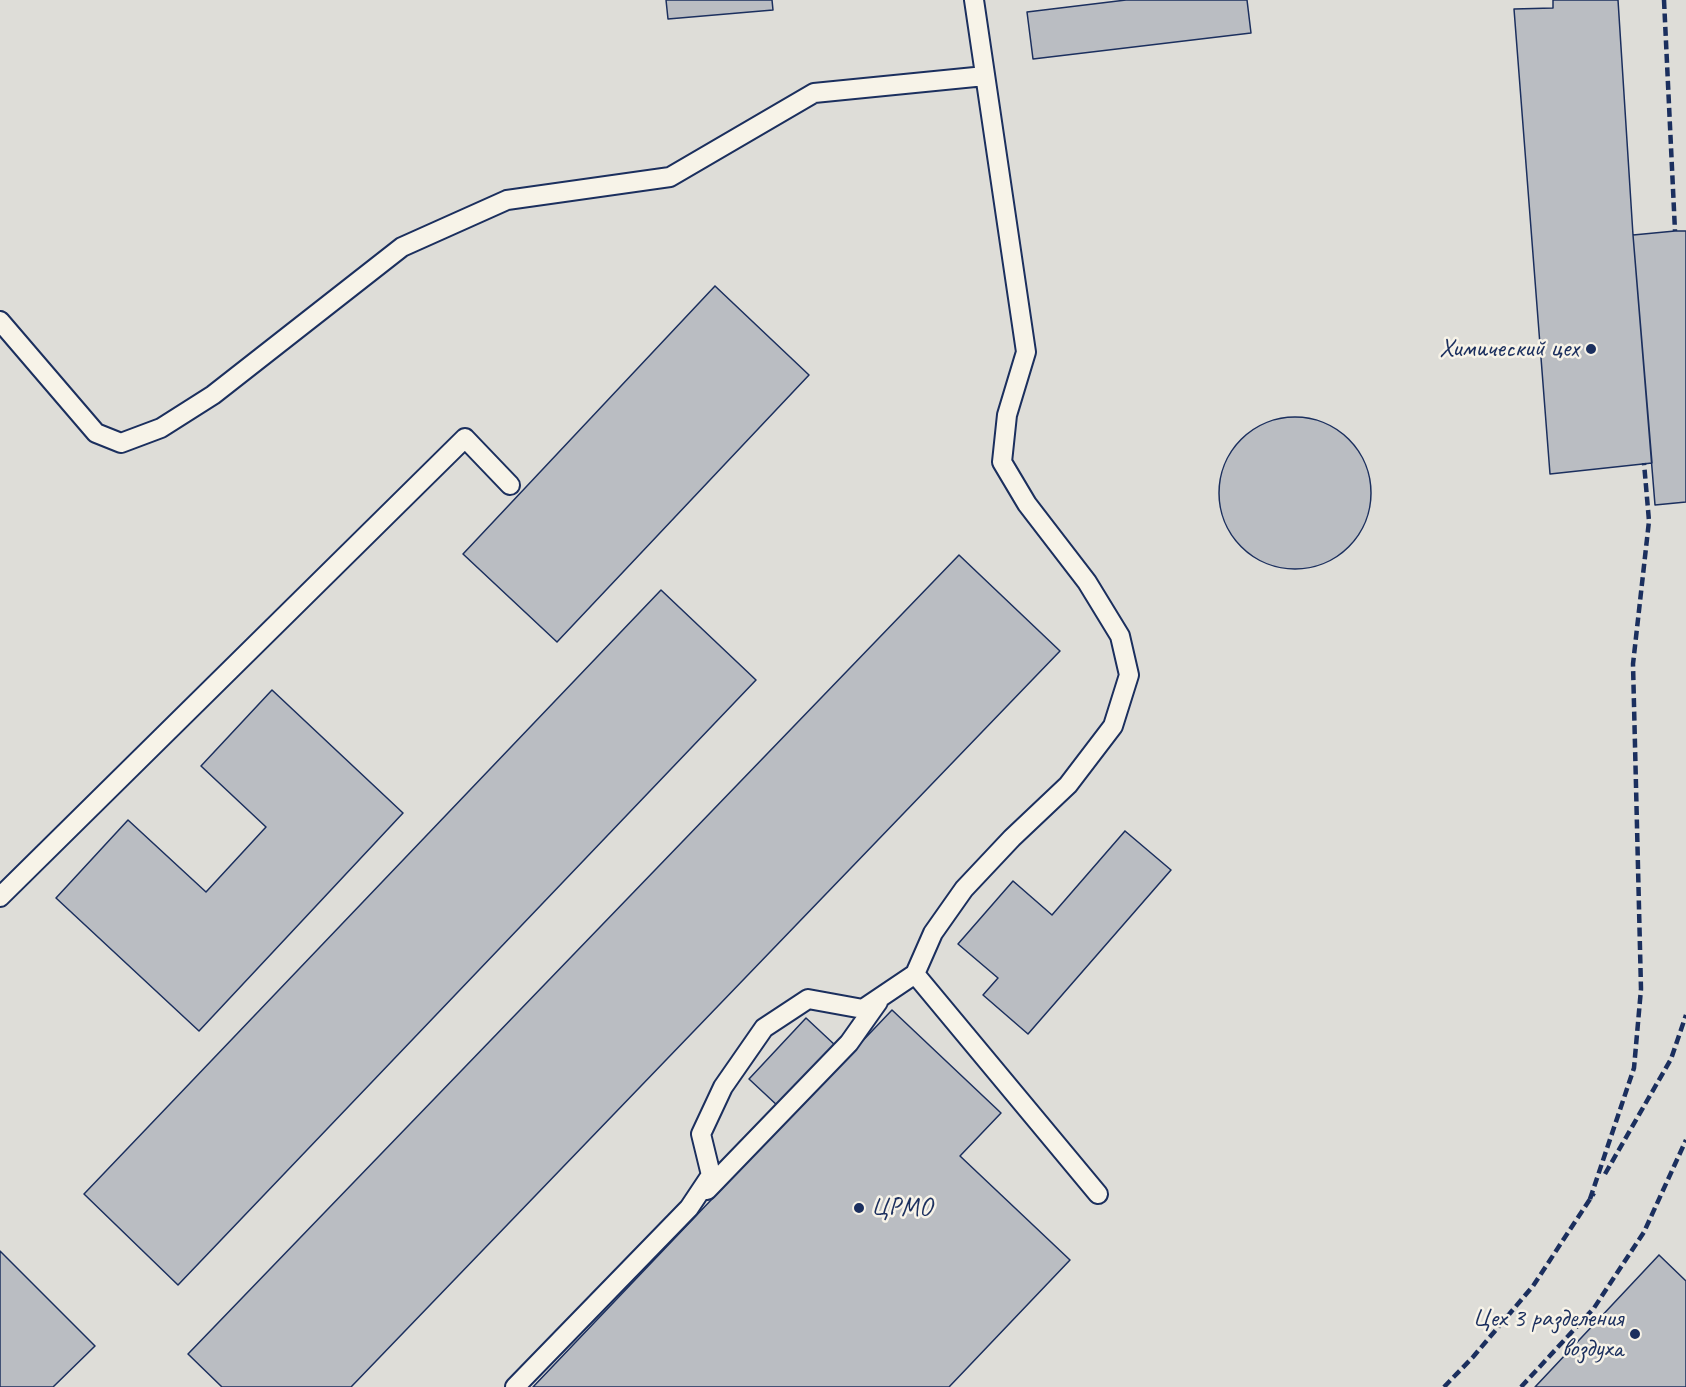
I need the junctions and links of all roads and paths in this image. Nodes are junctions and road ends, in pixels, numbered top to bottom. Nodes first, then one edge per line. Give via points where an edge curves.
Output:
1 (974, 0) edge
2 (985, 76) junction
3 (0, 321) edge
4 (510, 485) dead end
5 (0, 897) edge
6 (915, 974) junction
7 (882, 996) junction
8 (1098, 1194) dead end
9 (689, 1208) junction
10 (515, 1387) edge

1 - 2 lane
2 - 3 lane via 814,93 670,177 507,200 402,247 213,395 161,428 121,443 96,433
2 - 6 lane via 1026,352 1007,415 1002,462 1120,636 1129,675 1113,726 1068,785 964,889 933,933
4 - 5 lane via 465,438
6 - 7 lane
6 - 8 lane
7 - 9 lane via 849,1043
7 - 9 lane via 863,1009 808,999 764,1028 723,1087 701,1134 711,1174
9 - 10 lane

